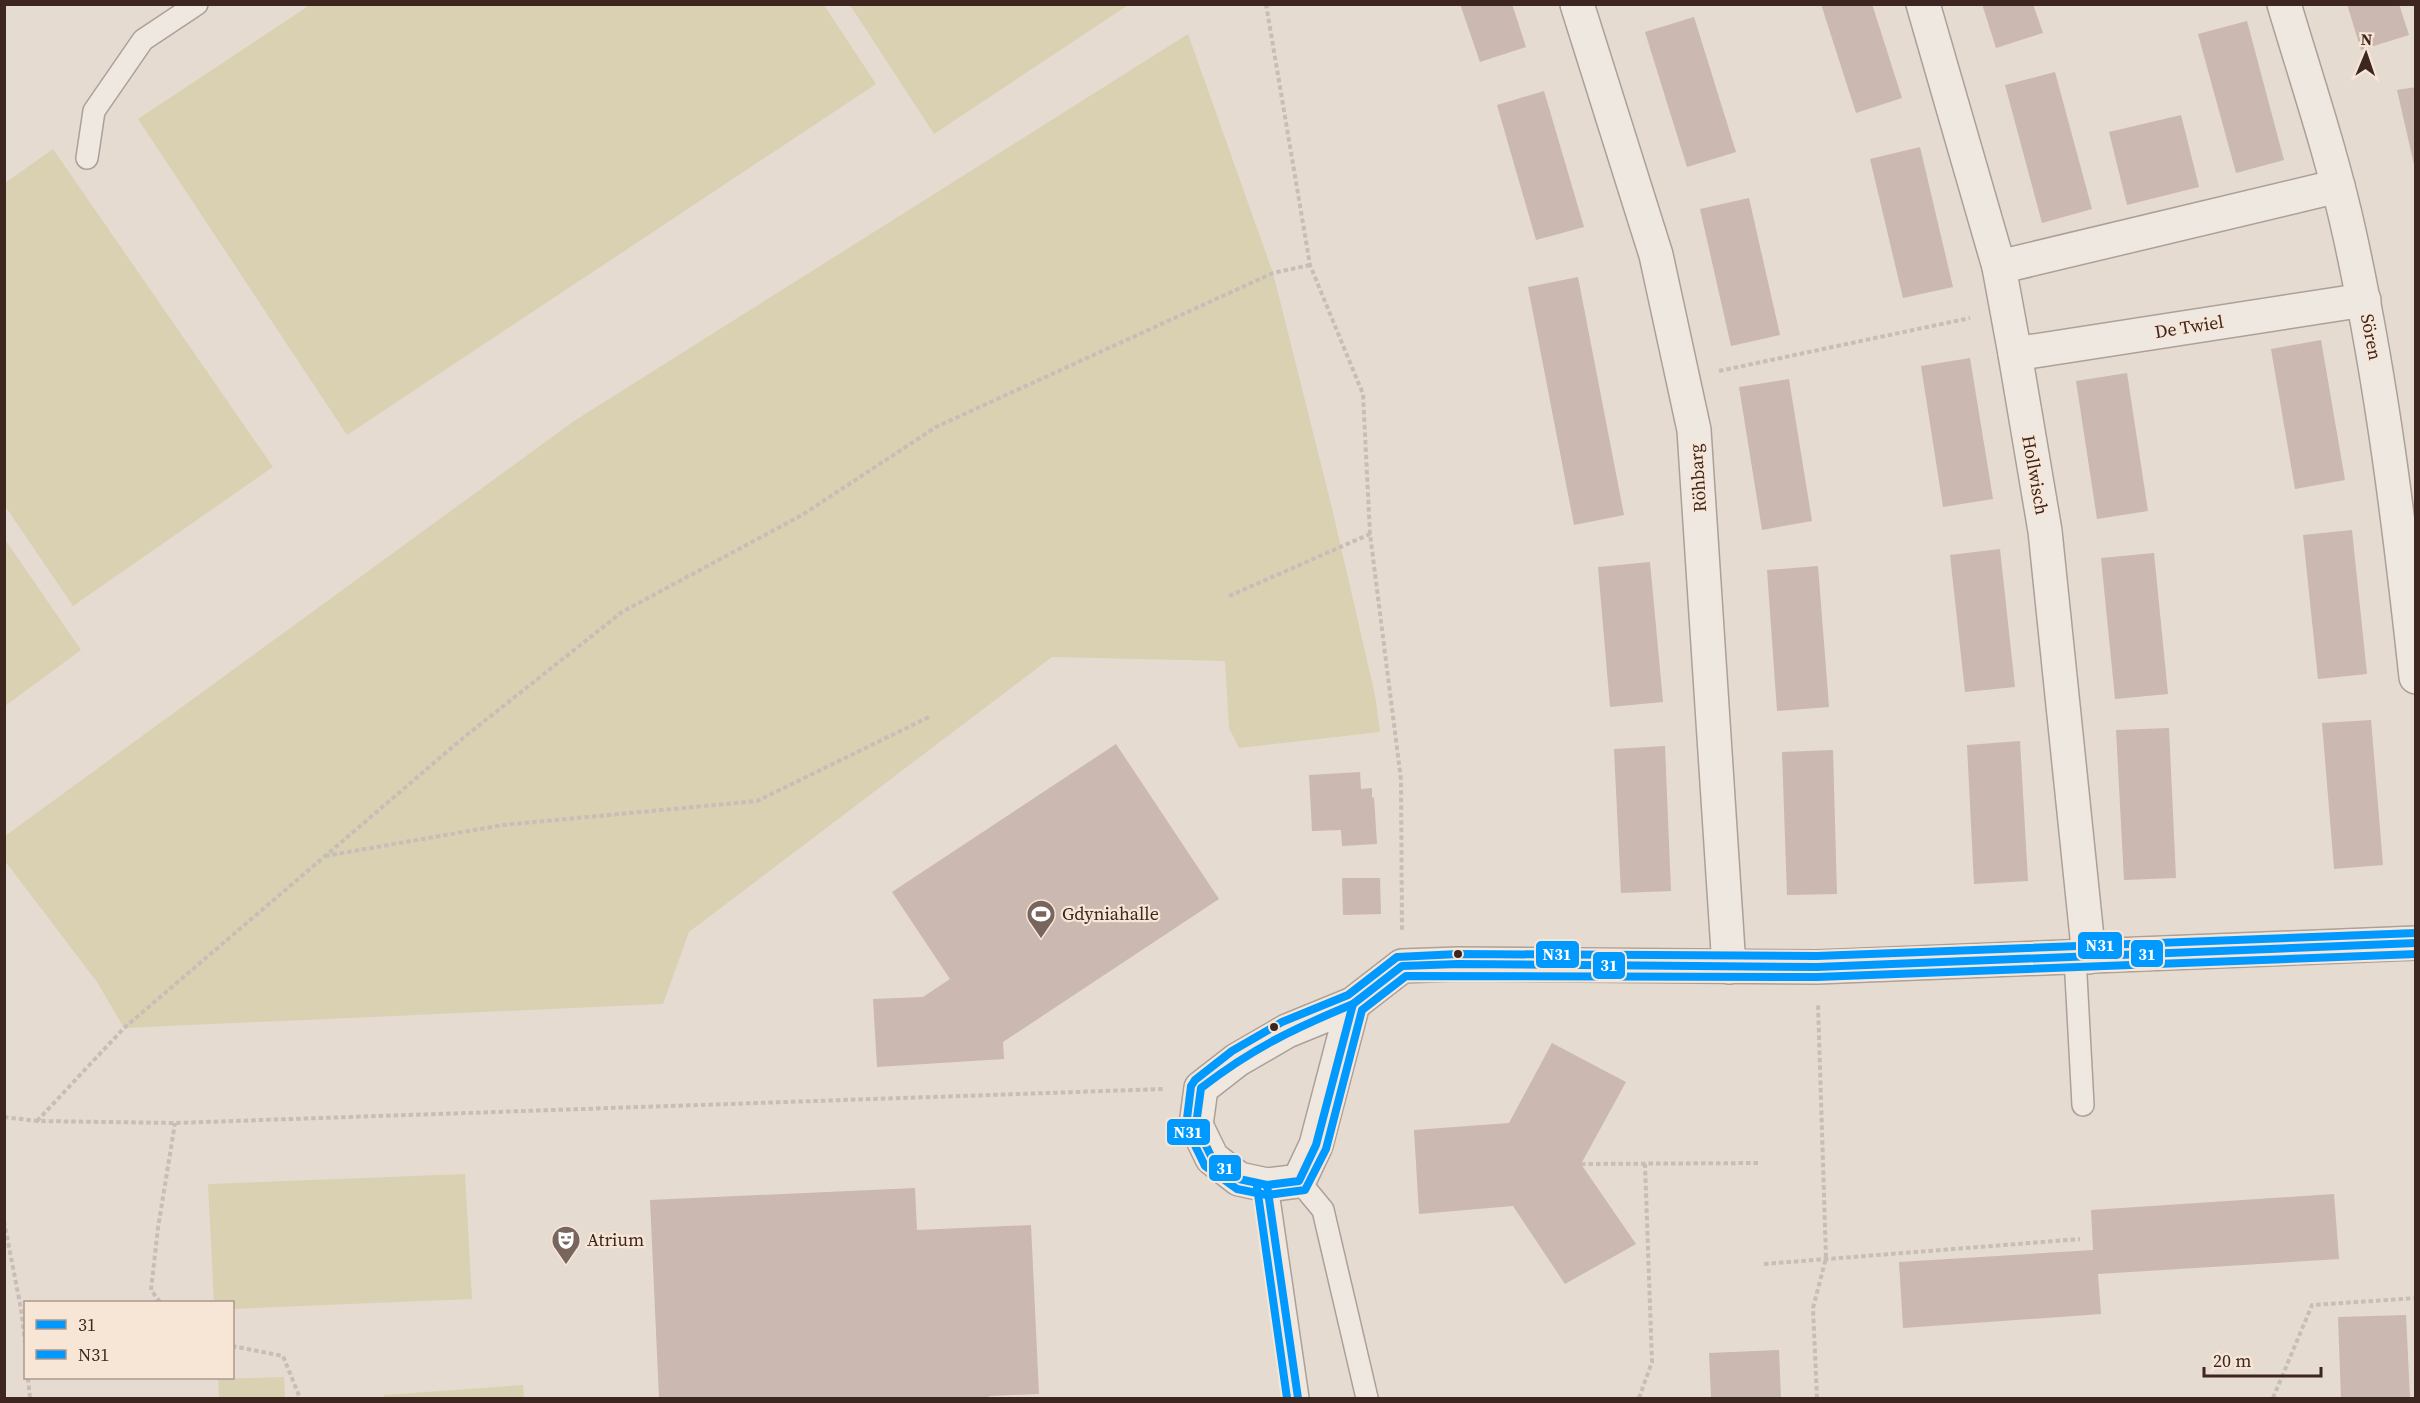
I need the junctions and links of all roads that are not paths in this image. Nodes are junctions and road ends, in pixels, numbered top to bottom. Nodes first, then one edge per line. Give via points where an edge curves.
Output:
1 (197, 4) edge
2 (1577, 4) edge
3 (1923, 4) edge
4 (2284, 4) edge
5 (87, 158) dead end
6 (2338, 186) junction
7 (1999, 267) junction
8 (2364, 300) junction
9 (2015, 354) junction
10 (2415, 677) edge
11 (2415, 943) edge
12 (2082, 957) junction
13 (1729, 967) junction
14 (1353, 1004) junction
15 (2083, 1105) dead end
16 (1283, 1183) junction
17 (1298, 1398) edge
18 (1367, 1398) edge

1 - 5 lane via 143,40 94,111
2 - 13 street, Röhbarg via 1656,255 1695,430
3 - 7 street, Hollwisch
4 - 6 street, Sören
6 - 7 street
6 - 8 street, Sören
7 - 9 street, Hollwisch
8 - 9 street, De Twiel
8 - 10 street, Sören via 2383,400
9 - 12 street, Hollwisch via 2045,531
11 - 12 street
12 - 13 street
12 - 15 lane
13 - 14 street via 1402,966
14 - 16 street via 1316,1145
14 - 16 street via 1287,1031 1237,1060 1201,1088 1196,1125 1212,1158 1239,1179
16 - 17 lane
16 - 18 lane via 1323,1210

